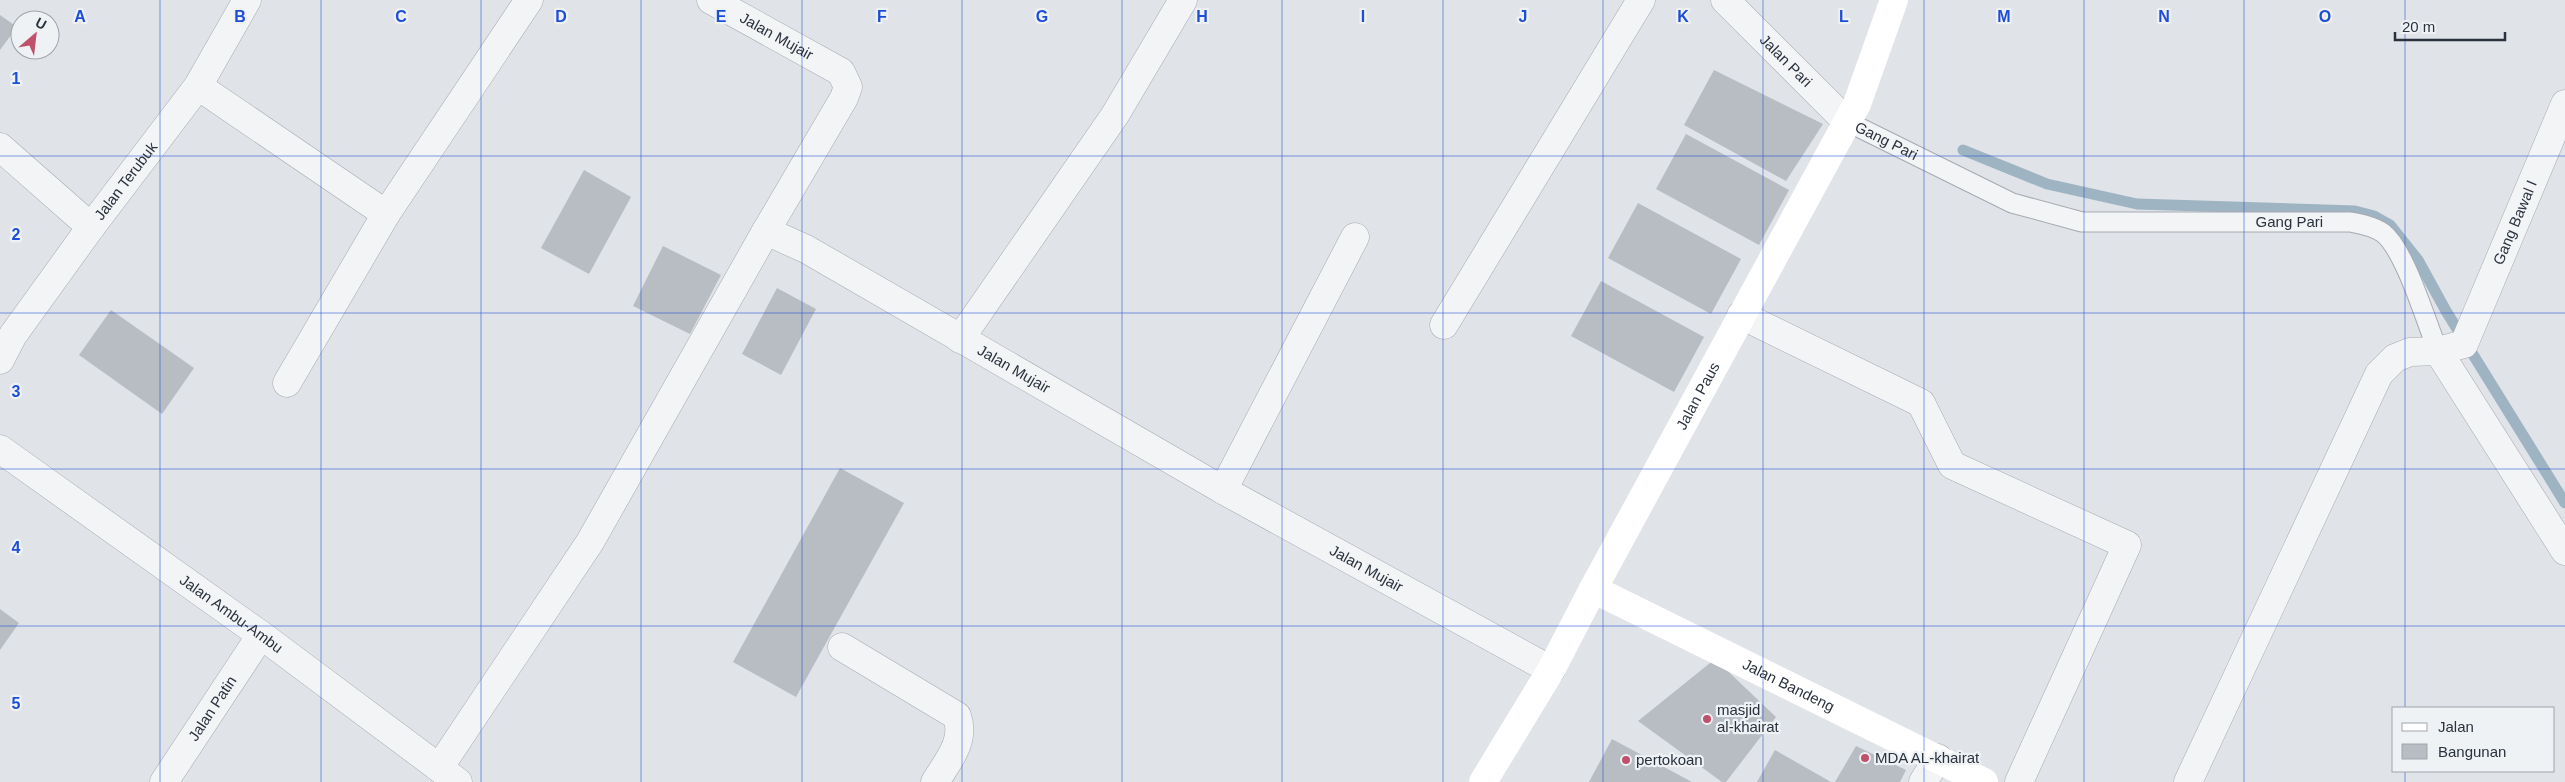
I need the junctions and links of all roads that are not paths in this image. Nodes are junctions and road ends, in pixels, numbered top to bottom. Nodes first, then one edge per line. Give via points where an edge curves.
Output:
1 (246, 0) edge
2 (529, 0) edge
3 (711, 0) edge
4 (1183, 0) edge
5 (1640, 0) edge
6 (1725, 0) edge
7 (1894, 0) edge
8 (198, 86) junction
9 (2565, 104) edge
10 (1846, 121) junction
11 (0, 147) edge
12 (386, 214) junction
13 (91, 227) junction
14 (766, 231) junction
15 (1355, 237) dead end
16 (1741, 315) junction
17 (1444, 325) dead end
18 (6, 331) edge
19 (960, 339) junction
20 (2438, 351) junction
21 (0, 360) edge
22 (287, 383) dead end
23 (0, 449) edge
24 (1223, 490) junction
25 (2565, 551) edge
26 (1593, 589) junction
27 (261, 635) junction
28 (842, 647) dead end
29 (1551, 670) junction
30 (1938, 758) junction
31 (448, 775) edge
32 (164, 782) edge
33 (935, 782) edge
34 (1483, 782) edge
35 (1923, 782) edge
36 (1984, 782) edge
37 (2019, 782) edge
38 (2188, 782) edge

1 - 8 street, Jalan Terubuk
2 - 12 street
3 - 14 street, Jalan Mujair via 841,72 848,86
4 - 19 street via 1115,115
5 - 17 street
6 - 10 street, Jalan Pari
7 - 10 main road, Jalan Paus via 1856,104
8 - 12 street
8 - 13 street, Jalan Terubuk
9 - 20 street, Gang Bawal I via 2465,342
10 - 16 main road, Jalan Paus
10 - 20 lane, Gang Pari via 2012,203 2082,222 2350,222 2366,225 2382,232 2396,246
11 - 13 street
12 - 22 street
13 - 18 street, Jalan Terubuk
14 - 19 street, Jalan Mujair via 806,250
14 - 31 street via 590,542
15 - 24 street
16 - 26 main road, Jalan Paus
16 - 37 street via 1921,403 1952,465 2127,545
18 - 21 street, Jalan Terubuk
19 - 24 street, Jalan Mujair
20 - 25 street, Gang Pari
20 - 38 street via 2410,352 2395,358 2379,374
23 - 27 street, Jalan Ambu-Ambu
24 - 29 street, Jalan Mujair
26 - 29 main road, Jalan Paus
26 - 30 main road, Jalan Bandeng
27 - 31 street, Jalan Ambu-Ambu
27 - 32 street, Jalan Patin
28 - 33 street via 957,716 961,728 956,748
29 - 34 main road, Jalan Paus
30 - 35 street
30 - 36 main road, Jalan Bandeng

